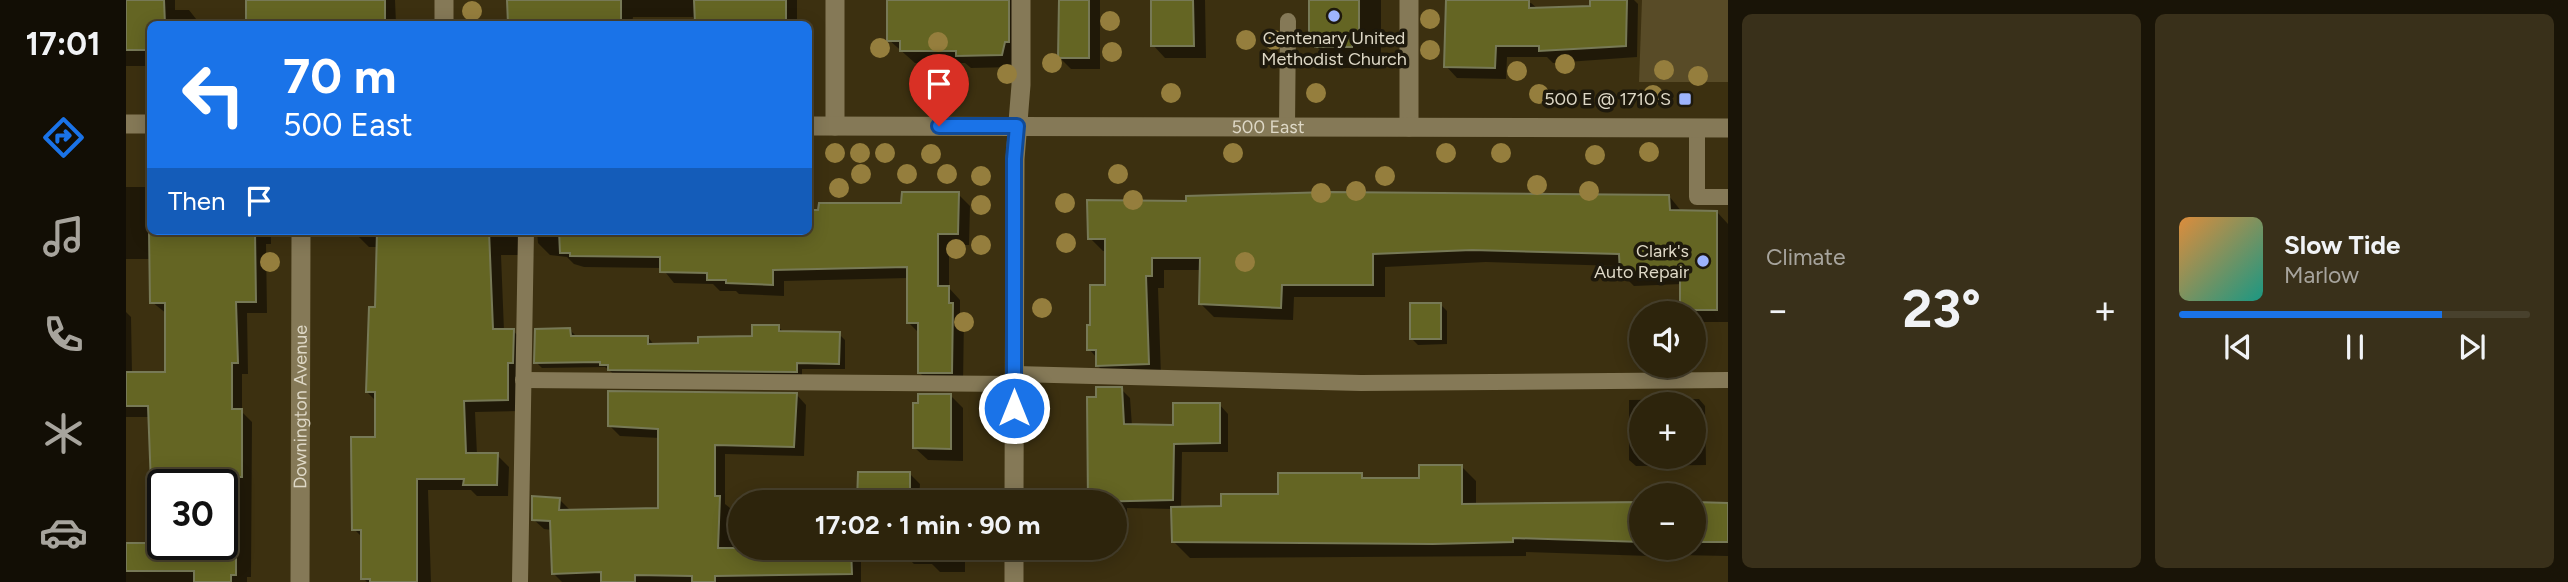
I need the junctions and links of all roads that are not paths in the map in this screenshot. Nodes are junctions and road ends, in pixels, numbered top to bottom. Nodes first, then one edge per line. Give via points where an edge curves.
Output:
1 (444, 0) edge
2 (835, 0) edge
3 (1021, 0) edge
4 (1409, 0) edge
5 (444, 21) edge
6 (1288, 21) dead end
7 (126, 124) edge
8 (147, 124) edge
9 (812, 126) edge
10 (835, 126) junction
11 (1017, 126) junction
12 (1287, 127) junction
13 (1409, 127) junction
14 (1697, 128) junction
15 (1728, 128) edge
16 (1728, 197) edge
17 (300, 235) edge
18 (526, 235) edge
19 (1014, 379) junction
20 (523, 380) junction
21 (1728, 380) edge
22 (1014, 490) edge
23 (1014, 560) edge
24 (300, 582) edge
25 (520, 582) edge
26 (1014, 582) edge

1 - 5 street
2 - 10 street
3 - 11 street
4 - 13 street
6 - 12 lane
7 - 8 street
9 - 10 street, 500 East
10 - 11 street, 500 East
11 - 12 street, 500 East
11 - 19 street
12 - 13 street, 500 East
13 - 14 street, 500 East
14 - 15 street, 500 East
14 - 16 lane via 1697,197
17 - 24 street, Downington Avenue
18 - 20 lane
19 - 20 lane
19 - 21 lane via 1361,383
19 - 22 street
20 - 25 lane
23 - 26 street

